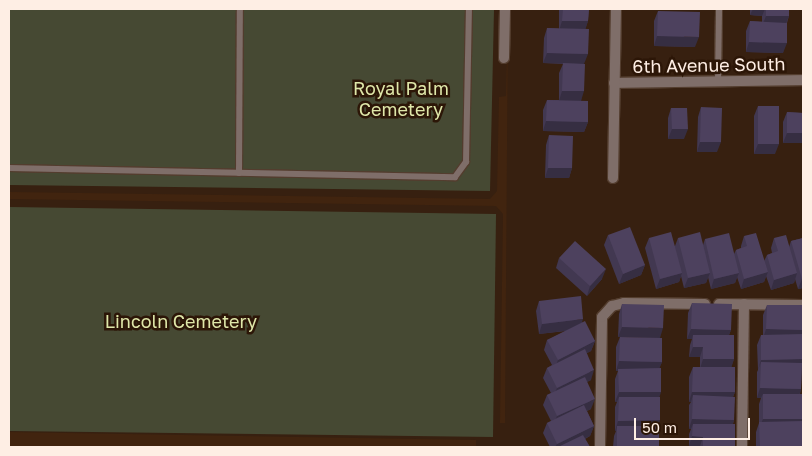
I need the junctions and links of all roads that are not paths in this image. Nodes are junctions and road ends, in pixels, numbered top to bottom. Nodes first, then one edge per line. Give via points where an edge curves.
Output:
1 (240, 9) edge
2 (469, 9) edge
3 (505, 9) edge
4 (616, 9) edge
5 (719, 9) edge
6 (504, 58) dead end
7 (803, 80) edge
8 (718, 82) junction
9 (614, 83) junction
10 (9, 168) edge
11 (239, 173) junction
12 (614, 178) dead end
13 (744, 304) junction
14 (803, 305) edge
15 (600, 447) edge
16 (742, 447) edge

1 - 11 lane
2 - 11 lane via 466,162 455,177
3 - 6 street
4 - 9 street
5 - 8 lane
7 - 8 street, 6th Avenue South
8 - 9 street, 6th Avenue South
9 - 12 street
10 - 11 lane
13 - 14 street
13 - 15 street via 624,302 612,306 602,317
13 - 16 street

